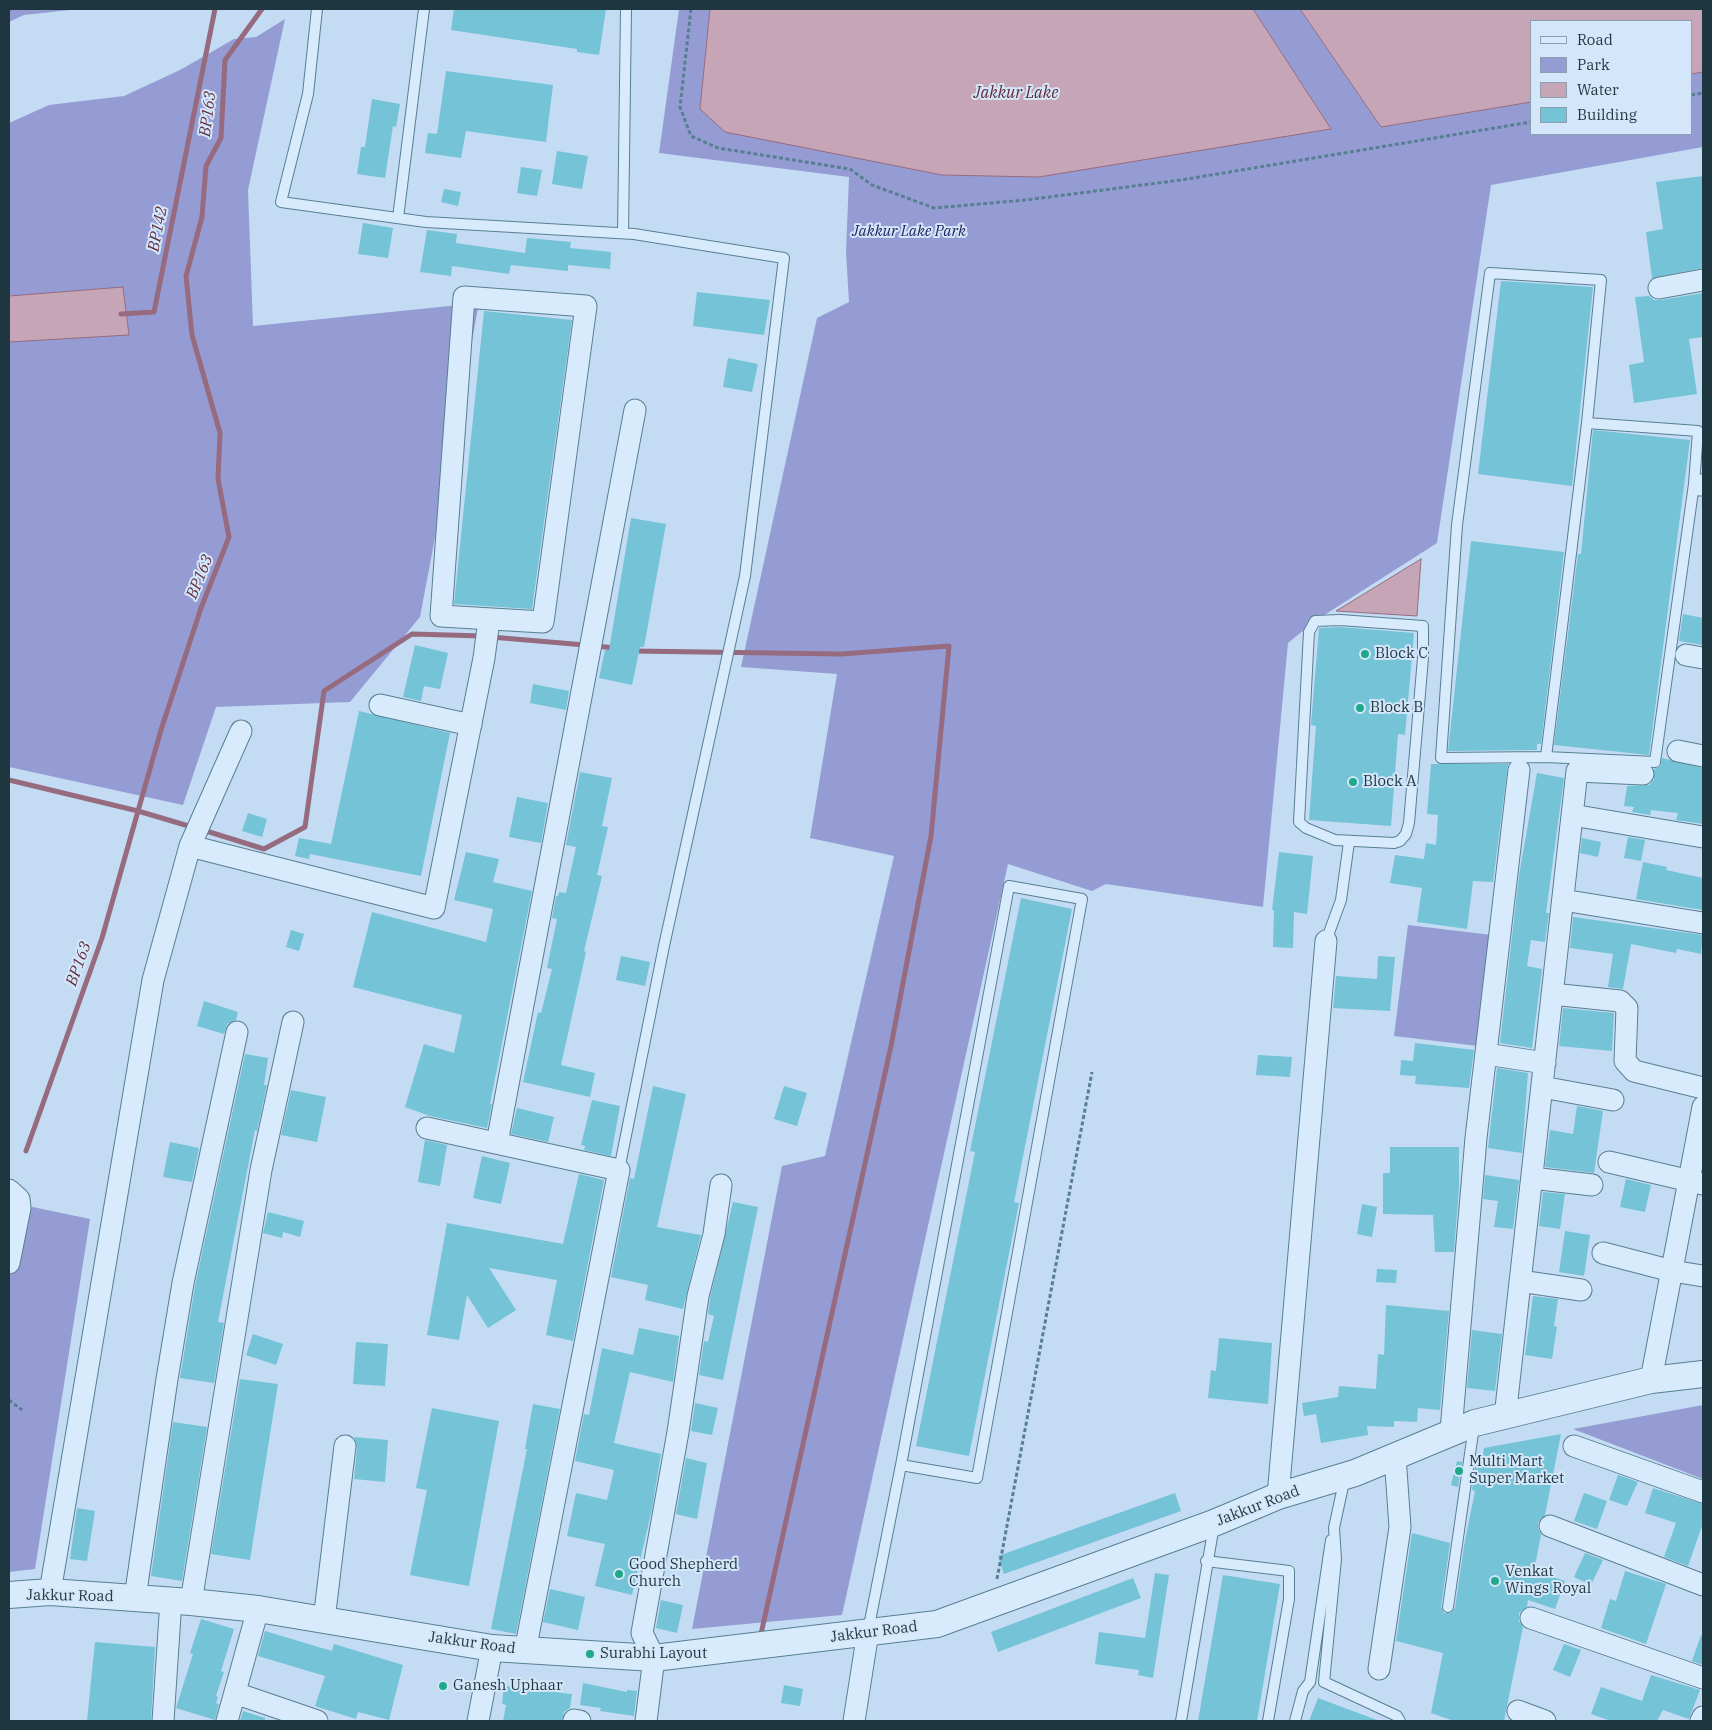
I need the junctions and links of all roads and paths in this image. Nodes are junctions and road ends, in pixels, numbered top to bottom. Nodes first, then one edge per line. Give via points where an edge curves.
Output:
1 (317, 9) edge
2 (424, 9) edge
3 (626, 9) edge
4 (691, 9) edge
5 (1530, 122) edge
6 (398, 218) junction
7 (623, 233) junction
8 (1703, 280) edge
9 (1659, 288) dead end
10 (636, 410) dead end
11 (1587, 423) junction
12 (1699, 485) edge
13 (489, 623) junction
14 (380, 704) dead end
15 (471, 725) junction
16 (241, 731) dead end
17 (1678, 751) dead end
18 (1703, 756) edge
19 (1546, 757) junction
20 (1519, 764) junction
21 (1577, 765) junction
22 (1643, 774) dead end
23 (1572, 815) junction
24 (1703, 837) edge
25 (1349, 842) junction
26 (190, 846) junction
27 (1563, 900) junction
28 (1703, 923) edge
29 (1326, 941) joint
30 (1552, 994) junction
31 (293, 1022) dead end
32 (236, 1032) dead end
33 (1486, 1054) junction
34 (1544, 1062) junction
35 (1092, 1072) dead end
36 (1542, 1087) junction
37 (1703, 1088) edge
38 (1613, 1100) dead end
39 (1703, 1107) edge
40 (427, 1128) dead end
41 (497, 1143) junction
42 (1609, 1162) dead end
43 (620, 1170) junction
44 (1532, 1178) junction
45 (1697, 1182) edge
46 (721, 1185) dead end
47 (1592, 1185) dead end
48 (9, 1190) edge
49 (1603, 1254) dead end
50 (9, 1263) edge
51 (1672, 1272) junction
52 (1703, 1276) edge
53 (1520, 1281) junction
54 (1581, 1290) dead end
55 (1703, 1374) edge
56 (1651, 1380) junction
57 (9, 1400) edge
58 (22, 1410) dead end
59 (1505, 1417) junction
60 (1475, 1423) junction
61 (1451, 1431) junction
62 (345, 1446) dead end
63 (1574, 1446) dead end
64 (1396, 1456) junction
65 (901, 1465) junction
66 (1345, 1476) junction
67 (1703, 1492) edge
68 (1278, 1496) junction
69 (1214, 1523) junction
70 (1550, 1526) dead end
71 (1334, 1528) junction
72 (1206, 1560) junction
73 (1703, 1585) edge
74 (50, 1592) junction
75 (9, 1595) edge
76 (135, 1598) junction
77 (181, 1601) junction
78 (992, 1604) junction
79 (1448, 1608) dead end
80 (258, 1610) junction
81 (1531, 1618) dead end
82 (324, 1620) junction
83 (868, 1632) junction
84 (492, 1648) junction
85 (525, 1650) junction
86 (654, 1658) junction
87 (1379, 1669) dead end
88 (1703, 1678) edge
89 (235, 1693) junction
90 (1518, 1712) dead end
91 (1703, 1717) edge
92 (163, 1721) edge
93 (227, 1721) edge
94 (317, 1721) edge
95 (478, 1721) edge
96 (646, 1721) edge
97 (854, 1721) edge
98 (1181, 1721) edge
99 (1268, 1721) edge
100 (1295, 1721) edge
101 (1400, 1721) edge
102 (1546, 1721) edge
103 (1701, 1721) edge

1 - 6 lane via 308,94 282,202
2 - 6 lane
3 - 7 lane
4 - 5 path via 680,107 691,136 718,148 850,169 872,186 934,208 1181,180
6 - 7 lane
7 - 43 lane via 784,258 744,576 664,946
8 - 9 street
10 - 41 street
11 - 12 lane via 1698,431
11 - 19 lane
11 - 20 lane via 1601,280 1490,273 1457,525 1441,758
12 - 21 lane via 1655,762
13 - 13 street via 543,622 586,306 464,297 441,616
13 - 15 street
14 - 15 street
15 - 26 street via 434,908
16 - 26 street
17 - 18 street
19 - 20 lane
19 - 21 lane
20 - 33 street
21 - 22 street
21 - 23 street
23 - 24 street
23 - 27 street
25 - 25 lane via 1394,843 1406,834 1416,752 1423,626 1315,621 1309,632 1299,822 1335,840
25 - 29 lane via 1341,900
26 - 74 street via 153,980
27 - 28 street
27 - 30 street
29 - 68 street
30 - 34 street
30 - 37 street via 1620,1001 1627,1008 1625,1061 1634,1071
31 - 77 street via 261,1170
32 - 76 street via 182,1293
33 - 34 street
33 - 61 street
34 - 36 street
35 - 78 path
36 - 38 street
36 - 44 street
39 - 45 street
40 - 41 street
41 - 43 street
42 - 45 street
43 - 85 street
44 - 47 street
44 - 53 street
45 - 51 street
46 - 86 street via 714,1234 698,1296 678,1432 642,1633
48 - 50 street via 19,1200 20,1208
49 - 51 street
51 - 52 street
51 - 56 street
53 - 54 street
53 - 59 street
55 - 56 street, Jakkur Road
56 - 59 street, Jakkur Road
57 - 58 path
59 - 60 street, Jakkur Road
60 - 61 street, Jakkur Road
60 - 79 lane
61 - 64 street, Jakkur Road
62 - 82 street
63 - 67 street
64 - 66 street, Jakkur Road
64 - 87 street via 1400,1526
65 - 65 lane via 1009,886 1082,899 977,1478
65 - 83 lane
66 - 68 street, Jakkur Road
66 - 71 lane
68 - 69 street, Jakkur Road
69 - 72 lane
69 - 78 street, Jakkur Road
70 - 73 street
71 - 100 lane via 1310,1682 1303,1691
71 - 101 lane via 1336,1558 1324,1682 1397,1716
72 - 98 lane
72 - 99 lane via 1289,1571 1289,1599
74 - 75 street, Jakkur Road
74 - 76 street, Jakkur Road
76 - 77 street, Jakkur Road
77 - 80 street, Jakkur Road
77 - 92 street
78 - 83 street, Jakkur Road via 937,1624
80 - 82 street, Jakkur Road
80 - 89 street
81 - 88 street
82 - 84 street, Jakkur Road
83 - 86 street, Jakkur Road
83 - 97 street
84 - 85 street, Jakkur Road
84 - 95 street
85 - 86 street, Jakkur Road
86 - 96 street
89 - 93 street
89 - 94 street
90 - 102 street
91 - 103 street

